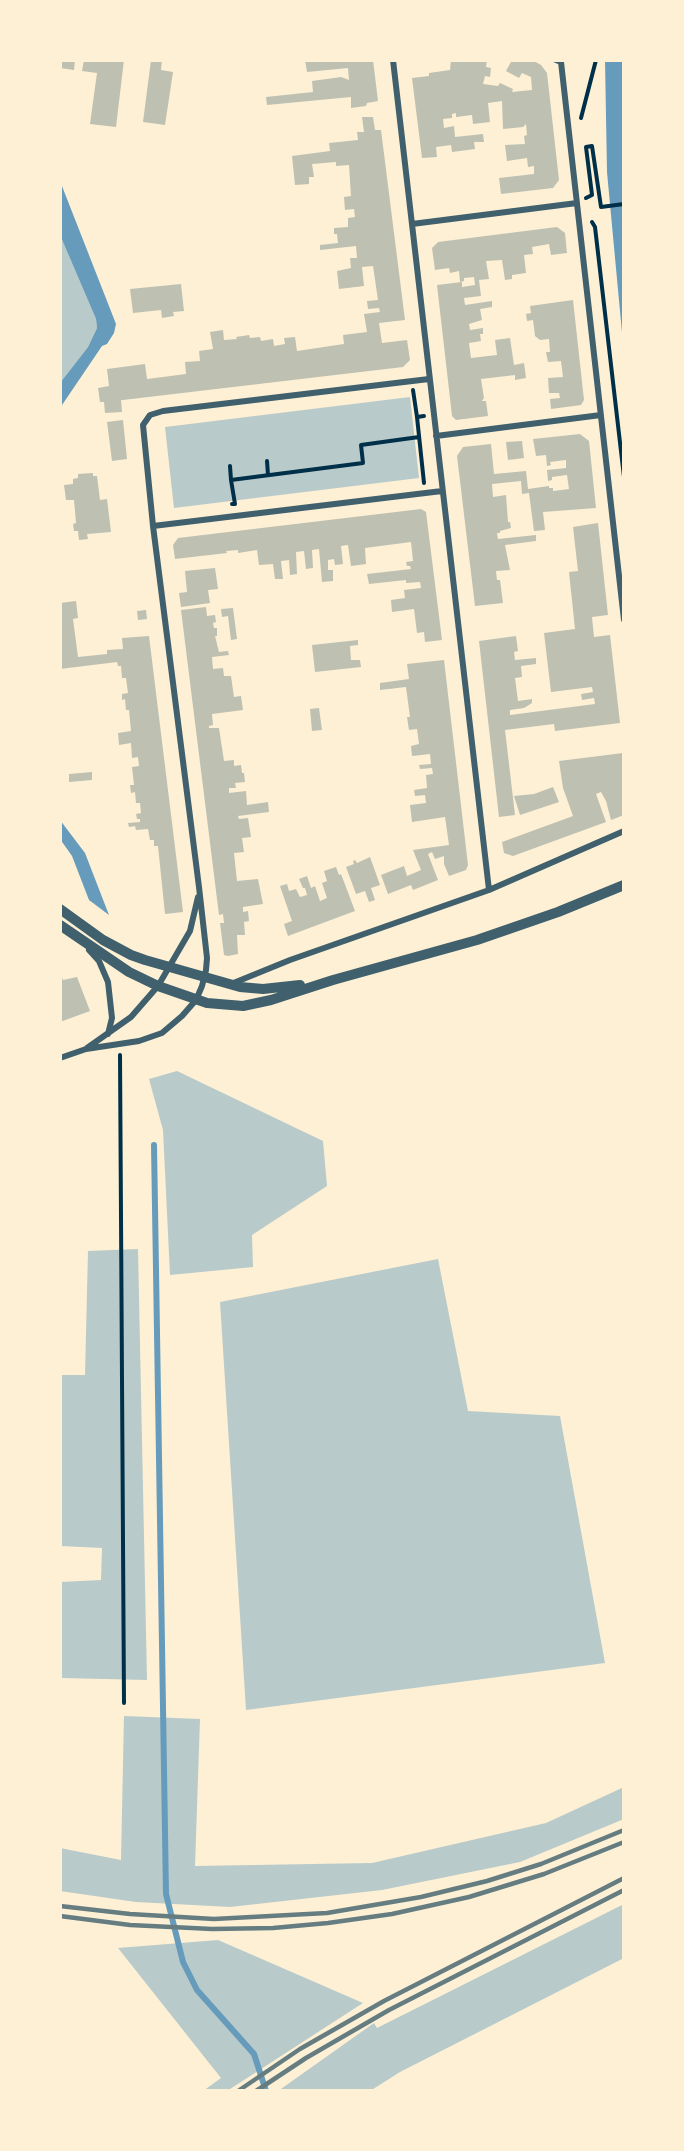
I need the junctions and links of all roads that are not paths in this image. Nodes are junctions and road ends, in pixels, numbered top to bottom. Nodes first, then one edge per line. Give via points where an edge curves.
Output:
1 (393, 60) edge
2 (559, 61) edge
3 (577, 203) junction
4 (412, 224) junction
5 (429, 379) junction
6 (601, 415) junction
7 (436, 436) junction
8 (442, 491) junction
9 (153, 526) junction
10 (624, 620) edge
11 (624, 831) edge
12 (624, 885) edge
13 (199, 887) junction
14 (489, 890) junction
15 (60, 909) edge
16 (60, 925) edge
17 (73, 935) junction
18 (170, 968) junction
19 (205, 978) junction
20 (333, 980) junction
21 (230, 985) junction
22 (158, 986) junction
23 (196, 1000) junction
24 (108, 1034) junction
25 (86, 1049) junction
26 (60, 1058) edge

1 - 4 street
2 - 3 street
3 - 4 street
3 - 6 street
4 - 5 street
5 - 7 street
5 - 9 street via 150,415 142,430
6 - 7 street
6 - 10 street
7 - 8 street
8 - 9 street
8 - 14 street
9 - 13 street
11 - 14 street
12 - 20 street via 496,934
13 - 18 street via 190,931
13 - 19 street via 207,958
14 - 21 street
15 - 18 street via 103,940 131,955
16 - 17 street
17 - 22 street
17 - 24 street via 99,961 108,982 112,1018
18 - 19 street
18 - 22 street
19 - 21 street
19 - 23 street
20 - 21 street via 277,988
20 - 23 street via 250,1005 219,1006
22 - 23 street
22 - 24 street via 139,1010
23 - 25 street via 162,1033 120,1046
24 - 25 street
25 - 26 street

